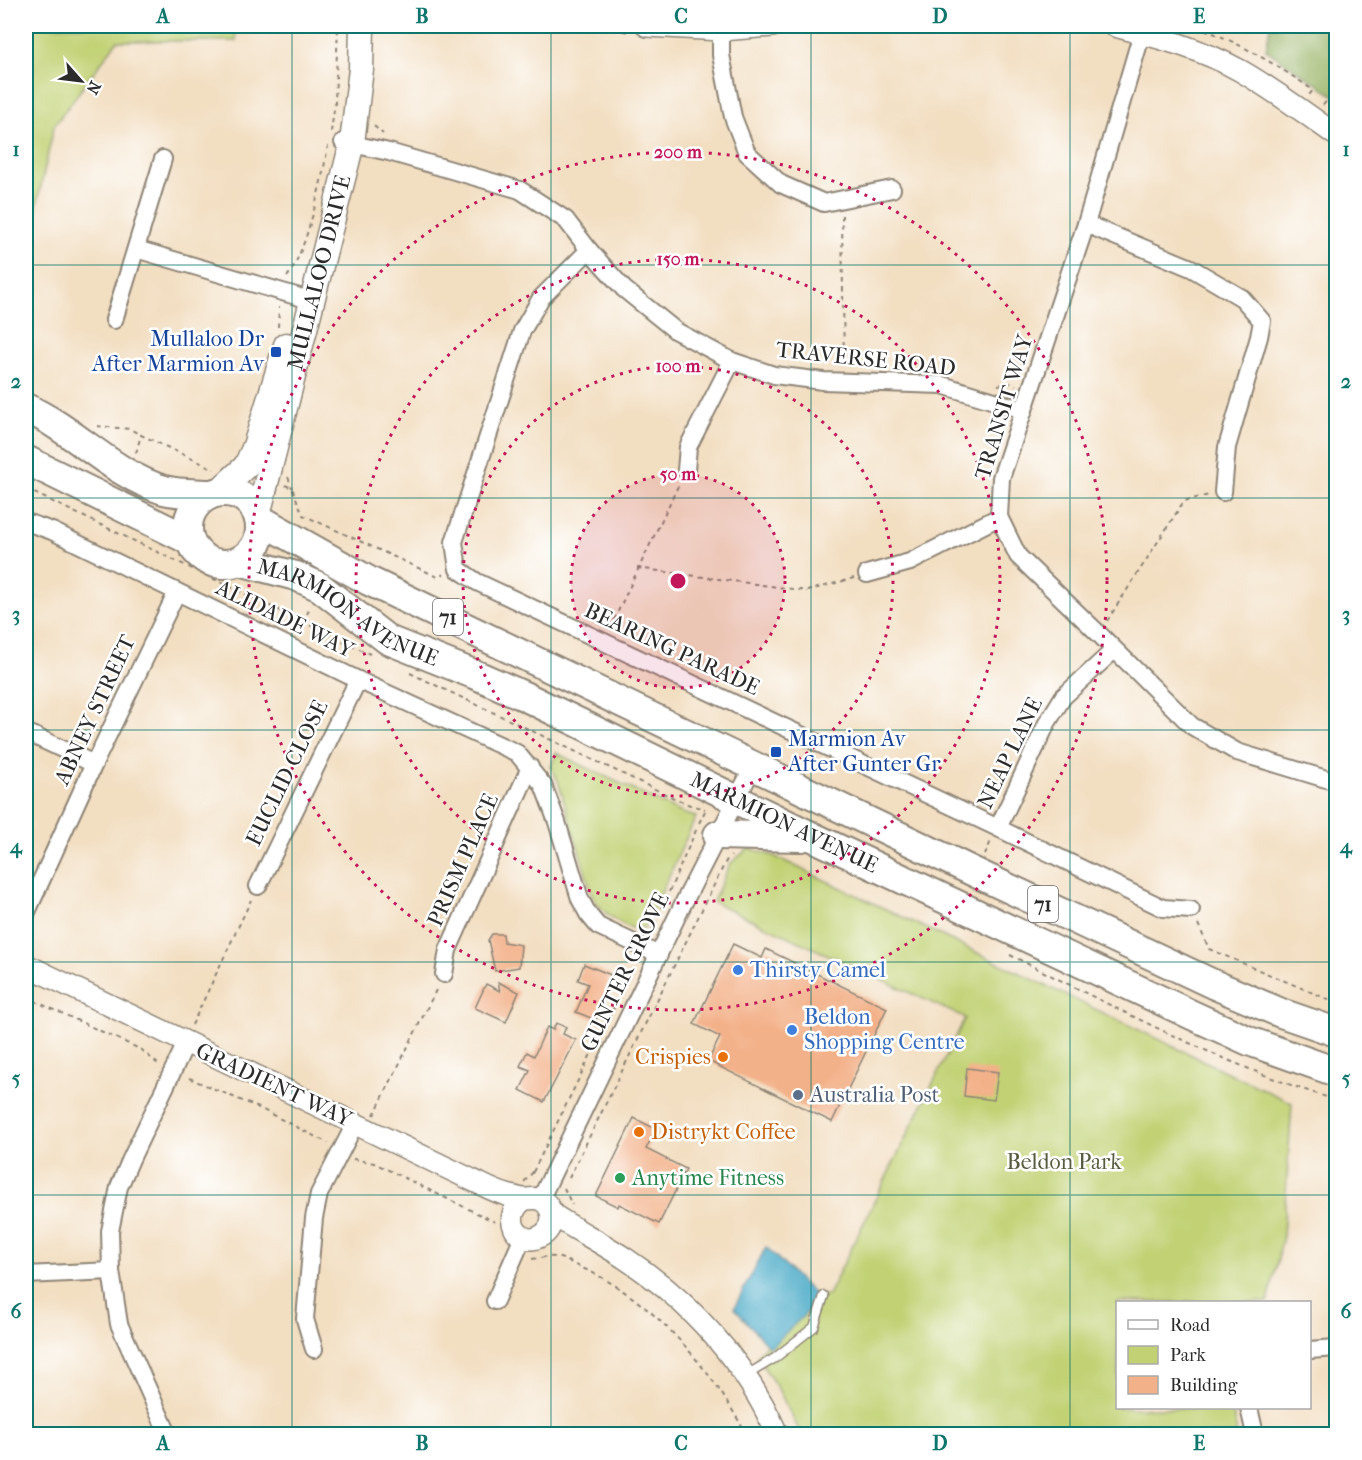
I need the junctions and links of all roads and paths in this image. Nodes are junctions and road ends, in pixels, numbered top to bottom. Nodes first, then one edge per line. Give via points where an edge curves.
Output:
1 (338, 26) edge
2 (349, 26) edge
3 (362, 26) edge
4 (646, 26) edge
5 (772, 26) edge
6 (1077, 26) edge
7 (721, 28) edge
8 (1148, 28) edge
9 (1110, 30) edge
10 (1336, 91) edge
11 (1329, 113) edge
12 (1336, 135) edge
13 (346, 142) junction
14 (163, 159) dead end
15 (892, 189) dead end
16 (841, 200) junction
17 (1086, 224) junction
18 (136, 249) junction
19 (589, 250) junction
20 (300, 292) junction
21 (114, 320) dead end
22 (732, 361) junction
23 (846, 374) junction
24 (994, 385) dead end
25 (1030, 392) junction
26 (26, 408) edge
27 (1024, 410) junction
28 (91, 426) dead end
29 (141, 435) dead end
30 (26, 460) edge
31 (686, 470) joint
32 (268, 477) junction
33 (26, 489) edge
34 (1223, 492) joint
35 (214, 493) junction
36 (258, 517) junction
37 (999, 517) junction
38 (26, 522) edge
39 (189, 540) junction
40 (239, 561) junction
41 (638, 568) junction
42 (458, 569) junction
43 (867, 574) joint
44 (177, 592) junction
45 (1100, 634) junction
46 (604, 641) junction
47 (1114, 650) junction
48 (377, 657) dead end
49 (409, 673) dead end
50 (358, 680) junction
51 (26, 732) edge
52 (94, 764) junction
53 (754, 765) junction
54 (530, 767) junction
55 (1336, 782) edge
56 (706, 809) junction
57 (732, 822) junction
58 (998, 828) junction
59 (258, 886) joint
60 (1191, 910) joint
61 (26, 914) edge
62 (651, 952) junction
63 (1005, 952) dead end
64 (26, 965) edge
65 (444, 974) joint
66 (26, 979) edge
67 (628, 980) dead end
68 (1213, 984) junction
69 (26, 997) edge
70 (1336, 1001) edge
71 (1336, 1020) edge
72 (1336, 1032) edge
73 (186, 1043) junction
74 (159, 1065) dead end
75 (1336, 1072) edge
76 (189, 1078) dead end
77 (1336, 1100) edge
78 (354, 1132) junction
79 (533, 1172) dead end
80 (569, 1178) dead end
81 (564, 1188) dead end
82 (539, 1204) junction
83 (575, 1208) dead end
84 (506, 1222) junction
85 (527, 1241) junction
86 (111, 1272) junction
87 (26, 1275) edge
88 (824, 1296) dead end
89 (495, 1301) dead end
90 (1336, 1348) edge
91 (314, 1349) dead end
92 (1311, 1350) edge
93 (745, 1377) junction
94 (1249, 1409) edge
95 (168, 1434) edge
96 (746, 1434) edge
97 (763, 1434) edge
98 (777, 1434) edge
99 (1255, 1434) edge

1 - 20 path via 335,103 327,154 297,264
2 - 13 main road, MULLALOO DRIVE
3 - 13 main road, MULLALOO DRIVE via 360,69
4 - 7 street
5 - 7 street
6 - 9 path
7 - 16 street via 721,55 733,117 747,153 781,184 824,203
8 - 9 street
8 - 11 street via 1213,43 1264,70
8 - 12 street via 1239,70
8 - 17 street, TRANSIT WAY
10 - 11 path
13 - 19 street, TRAVERSE ROAD via 520,190 566,220
13 - 20 main road, MULLALOO DRIVE
14 - 18 street
15 - 16 street
16 - 23 path
17 - 25 street, TRANSIT WAY
17 - 34 street via 1191,268 1242,298 1262,321 1227,447
18 - 20 street
18 - 21 street
19 - 22 street, TRAVERSE ROAD via 624,289 676,331
19 - 42 street via 541,298 522,331 454,542
20 - 32 main road, MULLALOO DRIVE
20 - 35 main road, MULLALOO DRIVE via 255,446 246,466
22 - 23 street, TRAVERSE ROAD via 774,375 823,381
22 - 31 street via 688,447
23 - 27 street, TRAVERSE ROAD via 942,385
24 - 25 path via 1010,383
25 - 27 street, TRANSIT WAY
26 - 35 highway, 71 via 138,479 166,490
27 - 37 street, TRANSIT WAY via 1001,478
28 - 29 path via 130,429
30 - 39 highway, 71
31 - 41 path
32 - 36 main road, MULLALOO DRIVE
32 - 42 path via 292,488 303,515 438,577
33 - 48 path
34 - 45 path via 1184,501
35 - 36 highway, 71 via 238,494
35 - 39 highway via 202,499 191,513
36 - 40 highway via 260,536 252,551
36 - 53 highway, MARMION AVENUE / 71 via 369,581
37 - 43 street via 910,562
37 - 45 street, TRANSIT WAY via 1018,556
38 - 44 street, ALIDADE WAY
39 - 40 highway, 71 via 197,553 209,561
40 - 57 highway, MARMION AVENUE / 71 via 296,576 320,587 388,640 524,696
41 - 43 path via 807,591
41 - 46 path
42 - 46 street, BEARING PARADE via 477,582
44 - 50 street, ALIDADE WAY
44 - 52 street, ABNEY STREET
45 - 47 street, TRANSIT WAY
46 - 58 street, BEARING PARADE
47 - 55 street, TRANSIT WAY via 1192,726 1237,752
47 - 58 street, NEAP LANE via 1063,697
49 - 56 path via 663,794
50 - 54 street, ALIDADE WAY via 517,753
50 - 59 street, EUCLID CLOSE
51 - 52 street
52 - 61 street, ABNEY STREET
53 - 57 street, GUNTER GROVE
53 - 68 highway, MARMION AVENUE / 71
54 - 62 street, ALIDADE WAY via 543,785 588,914 598,926
54 - 65 street, PRISM PLACE via 448,950
56 - 57 path
56 - 62 path
57 - 62 street, GUNTER GROVE
57 - 75 highway, MARMION AVENUE / 71 via 815,838 1239,1036
57 - 80 path via 749,840 726,861
58 - 60 street, BEARING PARADE via 1163,908
59 - 73 path
60 - 70 path via 1209,949
62 - 82 street, GUNTER GROVE
63 - 77 path via 1177,1038
64 - 73 street, GRADIENT WAY
65 - 78 path
66 - 73 street, GRADIENT WAY
67 - 79 path
68 - 71 highway via 1226,982 1318,1017
68 - 72 highway, MARMION AVENUE / 71
69 - 74 path via 142,1050
73 - 78 street, GRADIENT WAY
73 - 86 street via 119,1187 110,1231
76 - 78 path via 327,1143
78 - 82 street, GRADIENT WAY via 504,1194
78 - 84 street, GRADIENT WAY via 481,1198
78 - 84 path via 349,1158 374,1163
78 - 91 street via 319,1194 314,1218 305,1319
81 - 83 path
82 - 84 street via 516,1205
82 - 85 street via 550,1226
82 - 93 street, GRADIENT WAY via 646,1273 701,1322
84 - 85 street
85 - 89 street
85 - 96 path via 530,1259 554,1256 623,1289 699,1363 730,1404
85 - 97 street via 580,1245 613,1264 675,1312 717,1360
86 - 87 street
86 - 95 street via 119,1324
88 - 93 lane via 814,1327
90 - 92 street
93 - 98 street, GRADIENT WAY
94 - 99 street

